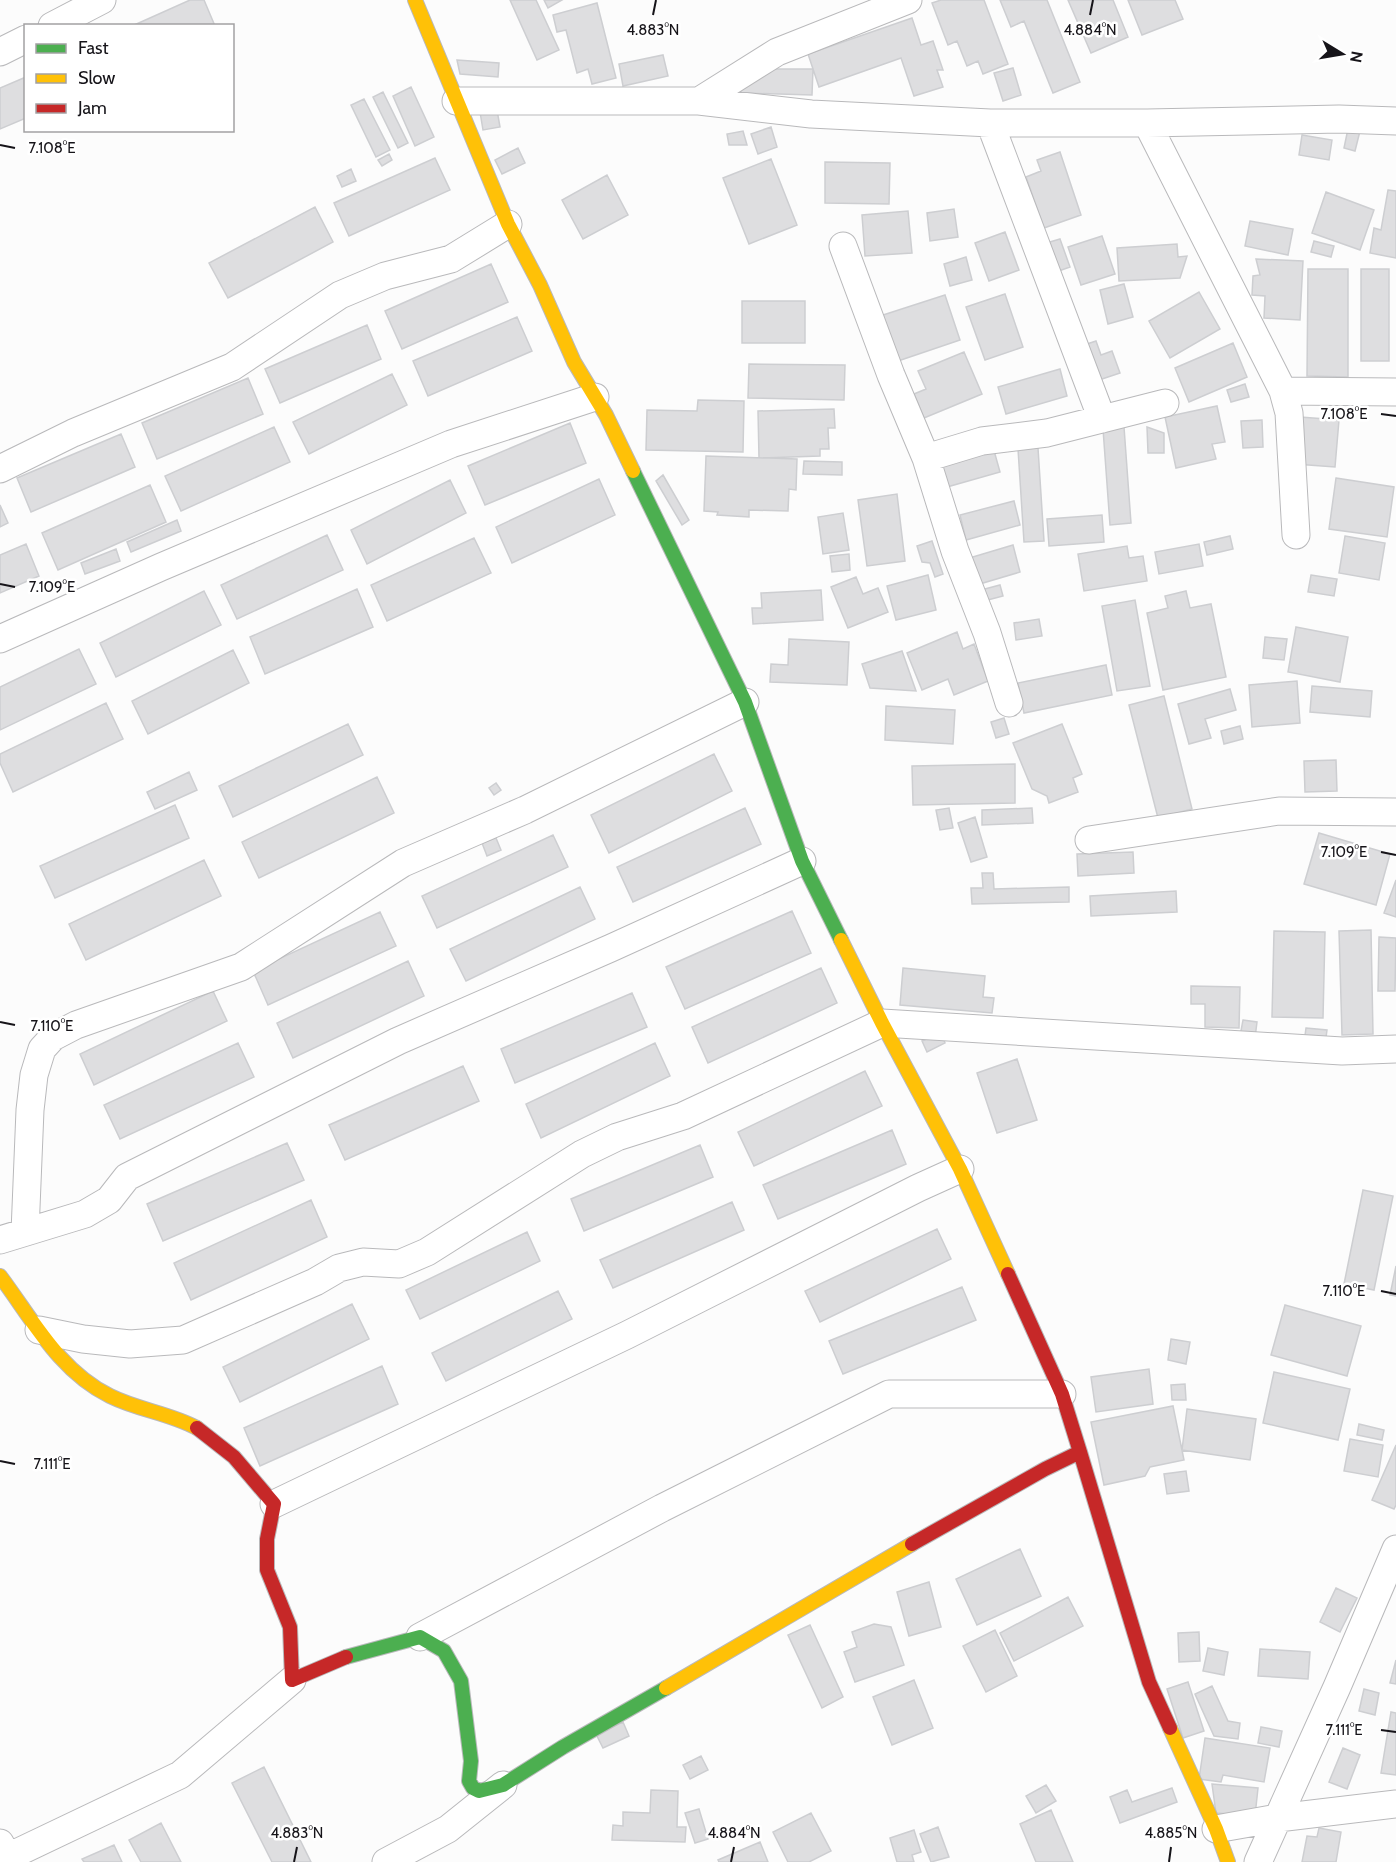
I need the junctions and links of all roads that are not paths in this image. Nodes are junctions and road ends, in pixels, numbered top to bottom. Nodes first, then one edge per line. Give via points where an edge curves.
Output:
1 (102, 0) edge
2 (415, 0) edge
3 (908, 0) edge
4 (56, 24) edge
5 (24, 40) edge
6 (0, 52) edge
7 (456, 101) junction
8 (699, 101) junction
9 (1396, 121) edge
10 (990, 123) junction
11 (1147, 123) junction
12 (508, 224) junction
13 (843, 246) dead end
14 (1283, 392) junction
15 (1396, 392) edge
16 (595, 397) junction
17 (1165, 403) dead end
18 (1102, 419) junction
19 (926, 458) junction
20 (0, 469) edge
21 (1296, 535) dead end
22 (0, 639) edge
23 (745, 702) junction
24 (1010, 703) dead end
25 (1396, 812) edge
26 (1089, 840) dead end
27 (802, 861) junction
28 (882, 1023) junction
29 (1396, 1049) edge
30 (960, 1169) junction
31 (25, 1232) junction
32 (0, 1240) edge
33 (0, 1276) edge
34 (39, 1330) junction
35 (1062, 1394) junction
36 (1080, 1452) junction
37 (274, 1504) junction
38 (1396, 1549) edge
39 (420, 1637) junction
40 (292, 1680) junction
41 (503, 1785) junction
42 (1396, 1804) edge
43 (1278, 1818) junction
44 (1216, 1829) junction
45 (0, 1843) edge
46 (386, 1862) edge
47 (1228, 1862) edge
48 (1258, 1862) edge

1 - 4 street
2 - 7 street
3 - 8 street via 777,52
5 - 6 street
7 - 8 street
7 - 12 street
8 - 10 street via 811,114
9 - 11 street
10 - 11 street
10 - 18 street
11 - 14 street
12 - 16 street via 574,362
12 - 20 street via 451,259 385,276 340,295 232,367 73,433
13 - 19 street
14 - 15 street
14 - 21 street via 1289,413
16 - 22 street via 451,444
16 - 23 street
17 - 18 street
18 - 19 street via 1047,433 982,441
19 - 24 street via 954,551
23 - 27 street
23 - 31 street via 525,810 403,863 241,968 76,1025 53,1037 42,1049 33,1075
25 - 26 street via 1279,811
27 - 28 street
27 - 31 street via 398,1041 127,1176 109,1200 85,1214
28 - 29 street via 1342,1051
28 - 30 street
28 - 34 street via 683,1116 617,1137 582,1154 427,1252 399,1264 363,1262 339,1268 183,1340 130,1344
30 - 35 street
30 - 37 street via 627,1335
31 - 32 street
33 - 34 street
34 - 37 street via 57,1356 103,1392 184,1421 212,1438
35 - 36 street
35 - 39 street via 890,1394 662,1508
36 - 41 street via 927,1535
36 - 44 street via 1149,1682
37 - 40 street via 267,1539 267,1569 290,1627
38 - 43 street
39 - 40 street via 347,1657
39 - 41 street via 444,1651 461,1681 471,1761 469,1781 479,1791
40 - 45 street via 180,1774 8,1857
41 - 46 street via 448,1829
42 - 43 street
43 - 44 street
43 - 48 street
44 - 47 street

